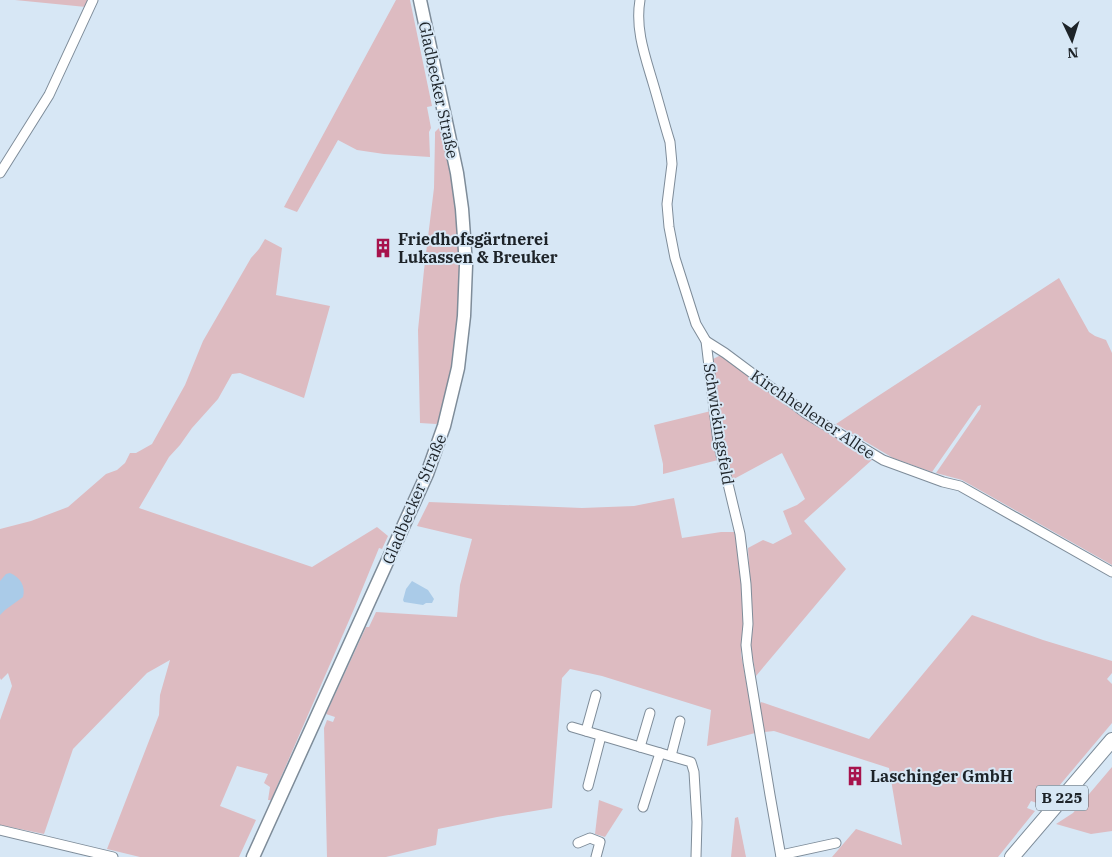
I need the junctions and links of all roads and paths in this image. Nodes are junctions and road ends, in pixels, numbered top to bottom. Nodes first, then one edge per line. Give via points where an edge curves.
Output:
1 (93, 0) edge
2 (420, 0) edge
3 (640, 0) edge
4 (0, 173) edge
5 (706, 341) junction
6 (1112, 572) edge
7 (596, 695) dead end
8 (650, 713) dead end
9 (680, 721) dead end
10 (572, 727) dead end
11 (586, 731) junction
12 (601, 736) junction
13 (1112, 740) edge
14 (640, 747) junction
15 (660, 753) junction
16 (671, 756) junction
17 (588, 786) dead end
18 (643, 807) dead end
19 (0, 830) edge
20 (578, 843) dead end
21 (836, 843) dead end
22 (781, 856) edge
23 (113, 857) edge
24 (253, 857) edge
25 (596, 857) edge
26 (696, 857) edge
27 (1012, 857) edge

1 - 4 street via 49,95
2 - 24 main road, Gladbecker Straße via 462,209 466,265 458,368 444,426 427,474
3 - 5 street, Schwickingsfeld via 639,28 643,48 672,154 667,204 675,258 696,324
5 - 6 street, Kirchhellener Allee via 807,414 884,460 960,486
5 - 22 street, Schwickingsfeld via 718,442 740,534 746,584 748,662
7 - 11 street
8 - 14 street
9 - 16 street
10 - 11 street
11 - 12 street
12 - 14 street
12 - 17 street
13 - 27 main road, B 225
14 - 15 street
15 - 16 street
15 - 18 street
16 - 26 street via 691,762 694,772
19 - 23 street
20 - 25 street via 590,838 600,842
21 - 22 street, Schwickingsfeld

